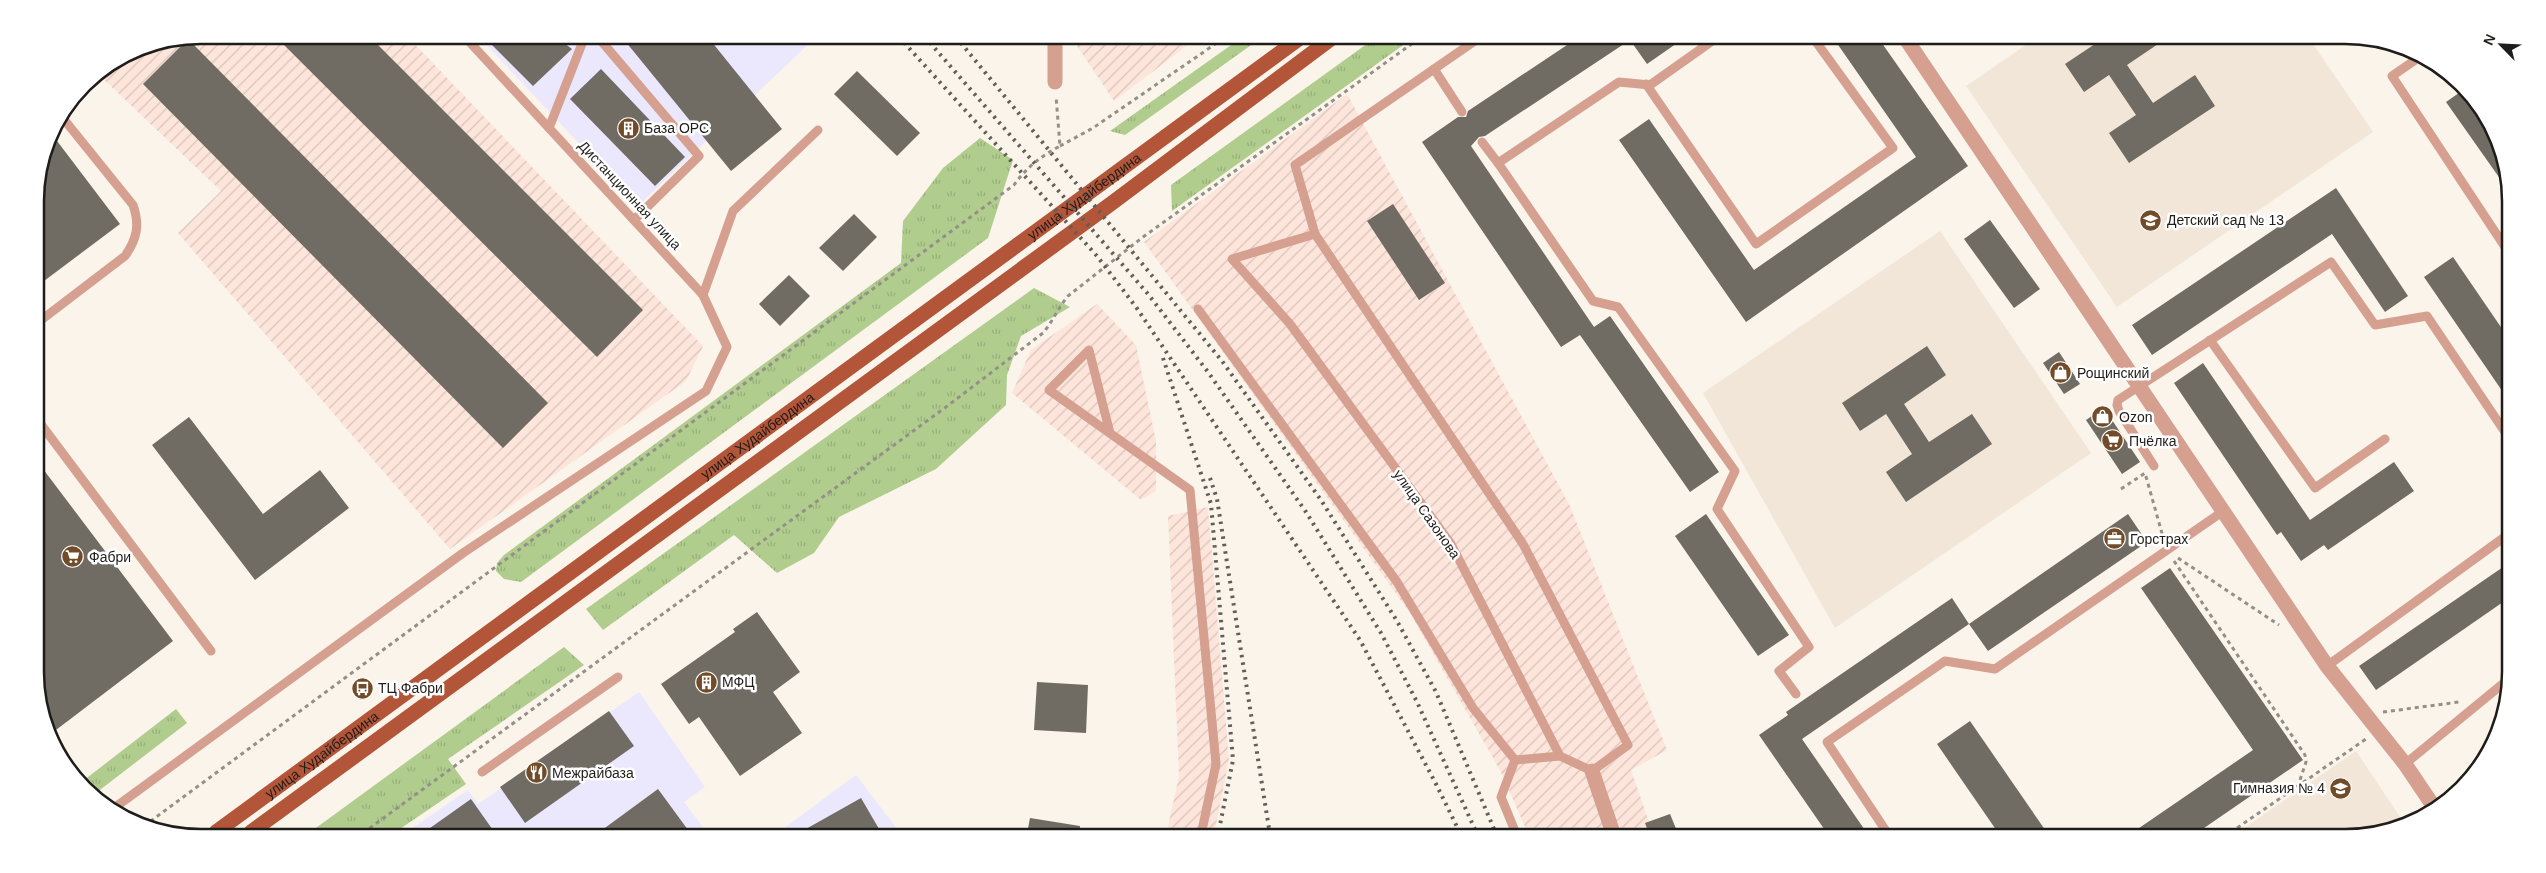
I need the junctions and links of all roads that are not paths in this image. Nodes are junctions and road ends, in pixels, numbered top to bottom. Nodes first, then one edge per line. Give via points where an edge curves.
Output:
1 (471, 44) edge
2 (582, 44) edge
3 (604, 44) edge
4 (1055, 44) edge
5 (1292, 44) edge
6 (1324, 44) edge
7 (1470, 44) edge
8 (1708, 44) edge
9 (1818, 44) edge
10 (1909, 44) edge
11 (2415, 61) edge
12 (1434, 69) junction
13 (1055, 82) road end
14 (1646, 84) junction
15 (1462, 112) dead end
16 (66, 121) edge
17 (549, 128) junction
18 (818, 130) dead end
19 (1482, 142) dead end
20 (1498, 163) junction
21 (634, 220) junction
22 (1315, 234) junction
23 (2502, 241) edge
24 (703, 295) junction
25 (1198, 308) dead end
26 (44, 318) edge
27 (2210, 340) junction
28 (2140, 385) junction
29 (44, 428) edge
30 (2502, 428) edge
31 (1110, 433) junction
32 (2385, 439) dead end
33 (2154, 466) dead end
34 (2222, 512) junction
35 (2502, 539) edge
36 (211, 651) dead end
37 (2327, 666) junction
38 (618, 677) dead end
39 (2501, 685) edge
40 (1796, 694) dead end
41 (1560, 756) junction
42 (1515, 760) junction
43 (2405, 764) junction
44 (1592, 771) junction
45 (482, 772) dead end
46 (2431, 803) edge
47 (118, 805) edge
48 (220, 829) edge
49 (255, 829) edge
50 (1201, 829) edge
51 (1514, 829) edge
52 (1612, 829) edge
53 (1885, 829) edge

1 - 17 lane, Дистанционная улица
2 - 17 lane
3 - 21 lane via 699,156
4 - 13 street
5 - 48 main road, улица Худайбердина
6 - 49 main road, улица Худайбердина via 1112,203
7 - 12 lane
8 - 14 lane via 1650,85
9 - 14 lane via 1893,148 1756,244
10 - 28 street
11 - 23 lane via 2392,76
12 - 15 lane
12 - 22 lane via 1295,165
14 - 20 lane via 1619,82
16 - 26 lane via 133,205 138,230 134,244 125,256
17 - 21 lane, Дистанционная улица
18 - 24 lane via 733,211
19 - 20 lane
20 - 40 lane via 1593,301 1618,307 1735,471 1717,509 1809,647 1779,671
21 - 24 lane, Дистанционная улица
22 - 41 lane, улица Сазонова via 1232,259 1290,324 1451,544
22 - 44 lane via 1523,544 1628,745
24 - 47 lane, Дистанционная улица via 727,347 706,391 464,553
25 - 42 lane via 1397,582 1473,708
27 - 28 lane
27 - 30 lane via 2331,262 2375,325 2427,316
27 - 32 lane via 2315,488
28 - 33 lane via 2118,400 2117,405
28 - 34 street
29 - 36 lane
31 - 31 lane via 1049,390 1088,350 1093,368
31 - 50 lane via 1190,490 1216,764
34 - 37 street
34 - 53 lane via 1995,669 1944,661 1827,742
35 - 37 lane
37 - 43 street
38 - 45 lane
39 - 43 lane
41 - 42 lane
41 - 44 lane
42 - 51 lane via 1501,797
43 - 46 street
44 - 52 street

